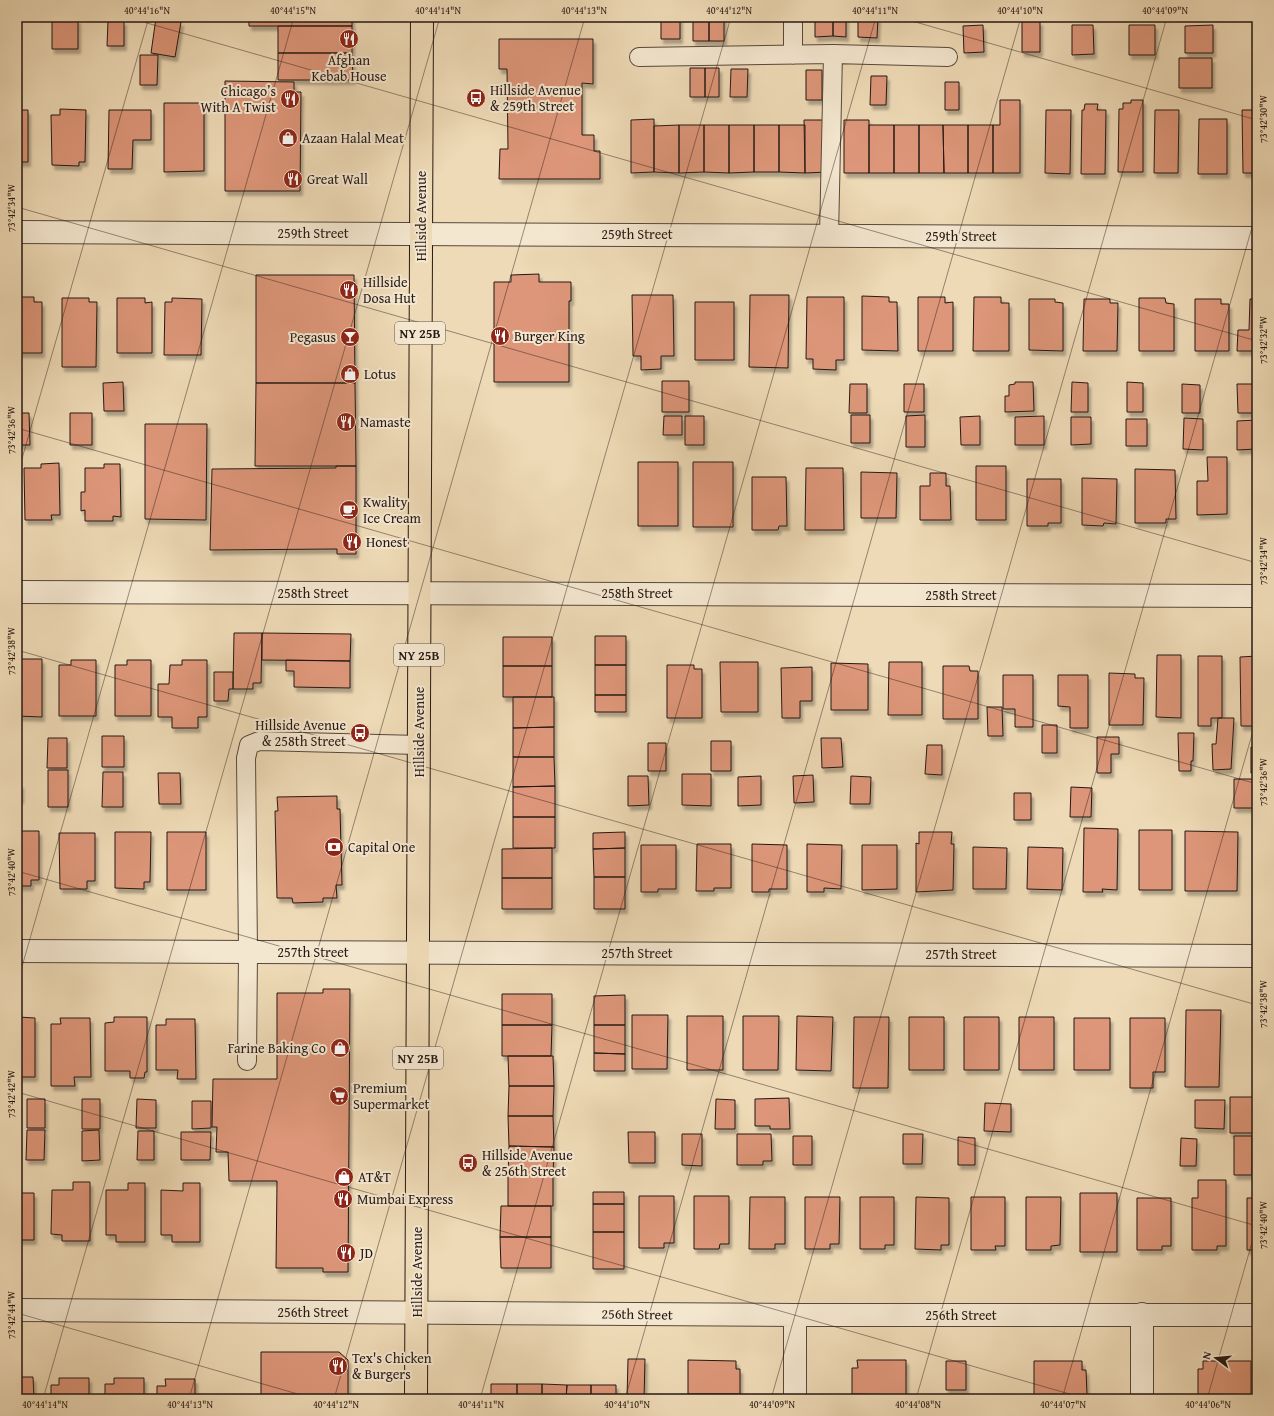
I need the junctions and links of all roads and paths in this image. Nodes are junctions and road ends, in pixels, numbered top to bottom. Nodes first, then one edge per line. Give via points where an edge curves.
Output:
1 (422, 17) edge
2 (793, 17) edge
3 (833, 54) junction
4 (793, 55) junction
5 (639, 57) dead end
6 (948, 58) dead end
7 (17, 232) edge
8 (421, 233) junction
9 (830, 236) junction
10 (1257, 238) edge
11 (17, 592) edge
12 (419, 593) junction
13 (1257, 596) edge
14 (418, 745) junction
15 (17, 951) edge
16 (248, 952) junction
17 (418, 952) junction
18 (1257, 956) edge
19 (247, 1061) dead end
20 (17, 1310) edge
21 (417, 1312) junction
22 (1142, 1314) junction
23 (795, 1315) junction
24 (1257, 1315) edge
25 (416, 1399) edge
26 (795, 1399) edge
27 (1142, 1399) edge

1 - 8 main road, Hillside Avenue / NY 25B
2 - 4 lane
3 - 4 lane
3 - 6 lane
3 - 9 lane
4 - 5 lane
7 - 8 street, 259th Street
8 - 9 street, 259th Street
8 - 12 main road, Hillside Avenue / NY 25B
9 - 10 street, 259th Street
11 - 12 street, 258th Street
12 - 13 street, 258th Street
12 - 14 main road, Hillside Avenue / NY 25B
14 - 16 lane via 259,741 249,745 246,758
14 - 17 main road, Hillside Avenue / NY 25B
15 - 16 street, 257th Street
16 - 17 street, 257th Street
16 - 19 lane
17 - 18 street, 257th Street
17 - 21 main road, Hillside Avenue / NY 25B
20 - 21 street, 256th Street
21 - 23 street, 256th Street
21 - 25 main road, Hillside Avenue / NY 25B
22 - 23 street, 256th Street
22 - 24 street, 256th Street
22 - 27 street
23 - 26 street

